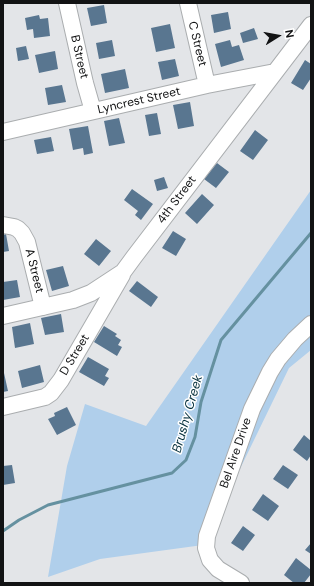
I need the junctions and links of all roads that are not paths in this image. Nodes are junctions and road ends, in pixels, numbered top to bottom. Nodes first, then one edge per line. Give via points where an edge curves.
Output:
1 (67, 3) edge
2 (188, 3) edge
3 (311, 25) edge
4 (275, 72) junction
5 (207, 85) junction
6 (93, 111) junction
7 (3, 132) edge
8 (3, 225) edge
9 (123, 272) junction
10 (43, 307) junction
11 (3, 316) edge
12 (311, 324) edge
13 (3, 407) edge
14 (241, 583) edge

1 - 6 street, B Street
2 - 5 street, C Street
3 - 4 street, 4th Street
4 - 5 street, Lyncrest Street
4 - 9 street, 4th Street
5 - 6 street, Lyncrest Street
6 - 7 street, Lyncrest Street
8 - 10 street, A Street via 14,227 22,233 27,242
9 - 10 street, 4th Street via 91,293
9 - 13 street, D Street via 51,393 45,397
10 - 11 street, 4th Street
12 - 14 street, Bel Aire Drive via 295,339 270,372 252,409 207,536 206,548 210,560 218,569

